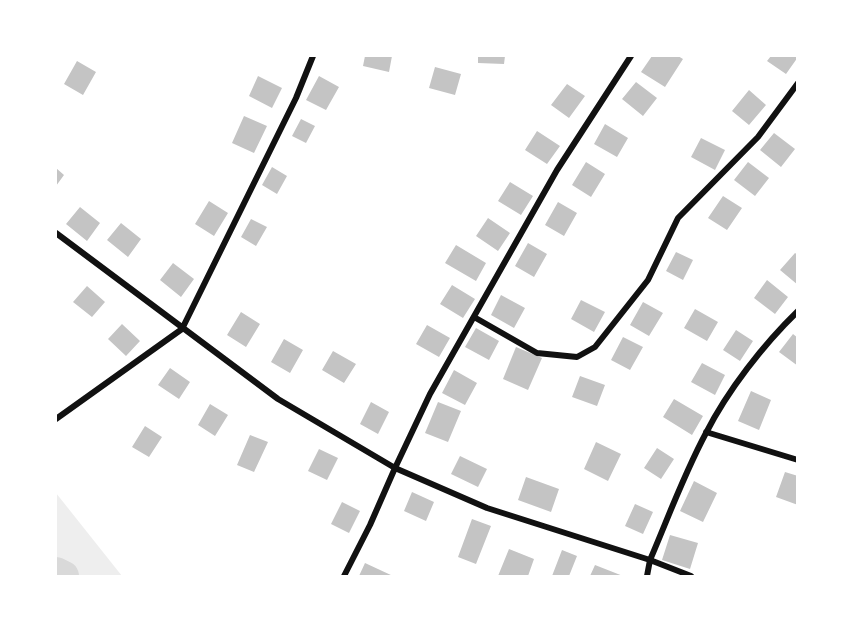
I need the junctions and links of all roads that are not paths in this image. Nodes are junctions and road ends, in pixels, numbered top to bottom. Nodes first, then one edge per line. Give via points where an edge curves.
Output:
1 (313, 56) edge
2 (631, 56) edge
3 (798, 83) edge
4 (56, 233) edge
5 (798, 311) edge
6 (474, 317) junction
7 (182, 329) junction
8 (56, 419) edge
9 (706, 432) junction
10 (798, 460) edge
11 (394, 468) junction
12 (650, 560) junction
13 (344, 576) edge
14 (647, 576) edge
15 (691, 576) edge

1 - 7 street
2 - 6 street via 557,170
3 - 6 street via 758,137 678,218 648,280 595,347 577,357 537,353
4 - 7 street
5 - 9 street via 743,375
6 - 11 street
7 - 8 street
7 - 11 street via 278,399
9 - 10 street
9 - 12 street
11 - 12 street via 488,508
11 - 13 street
12 - 14 street
12 - 15 street

